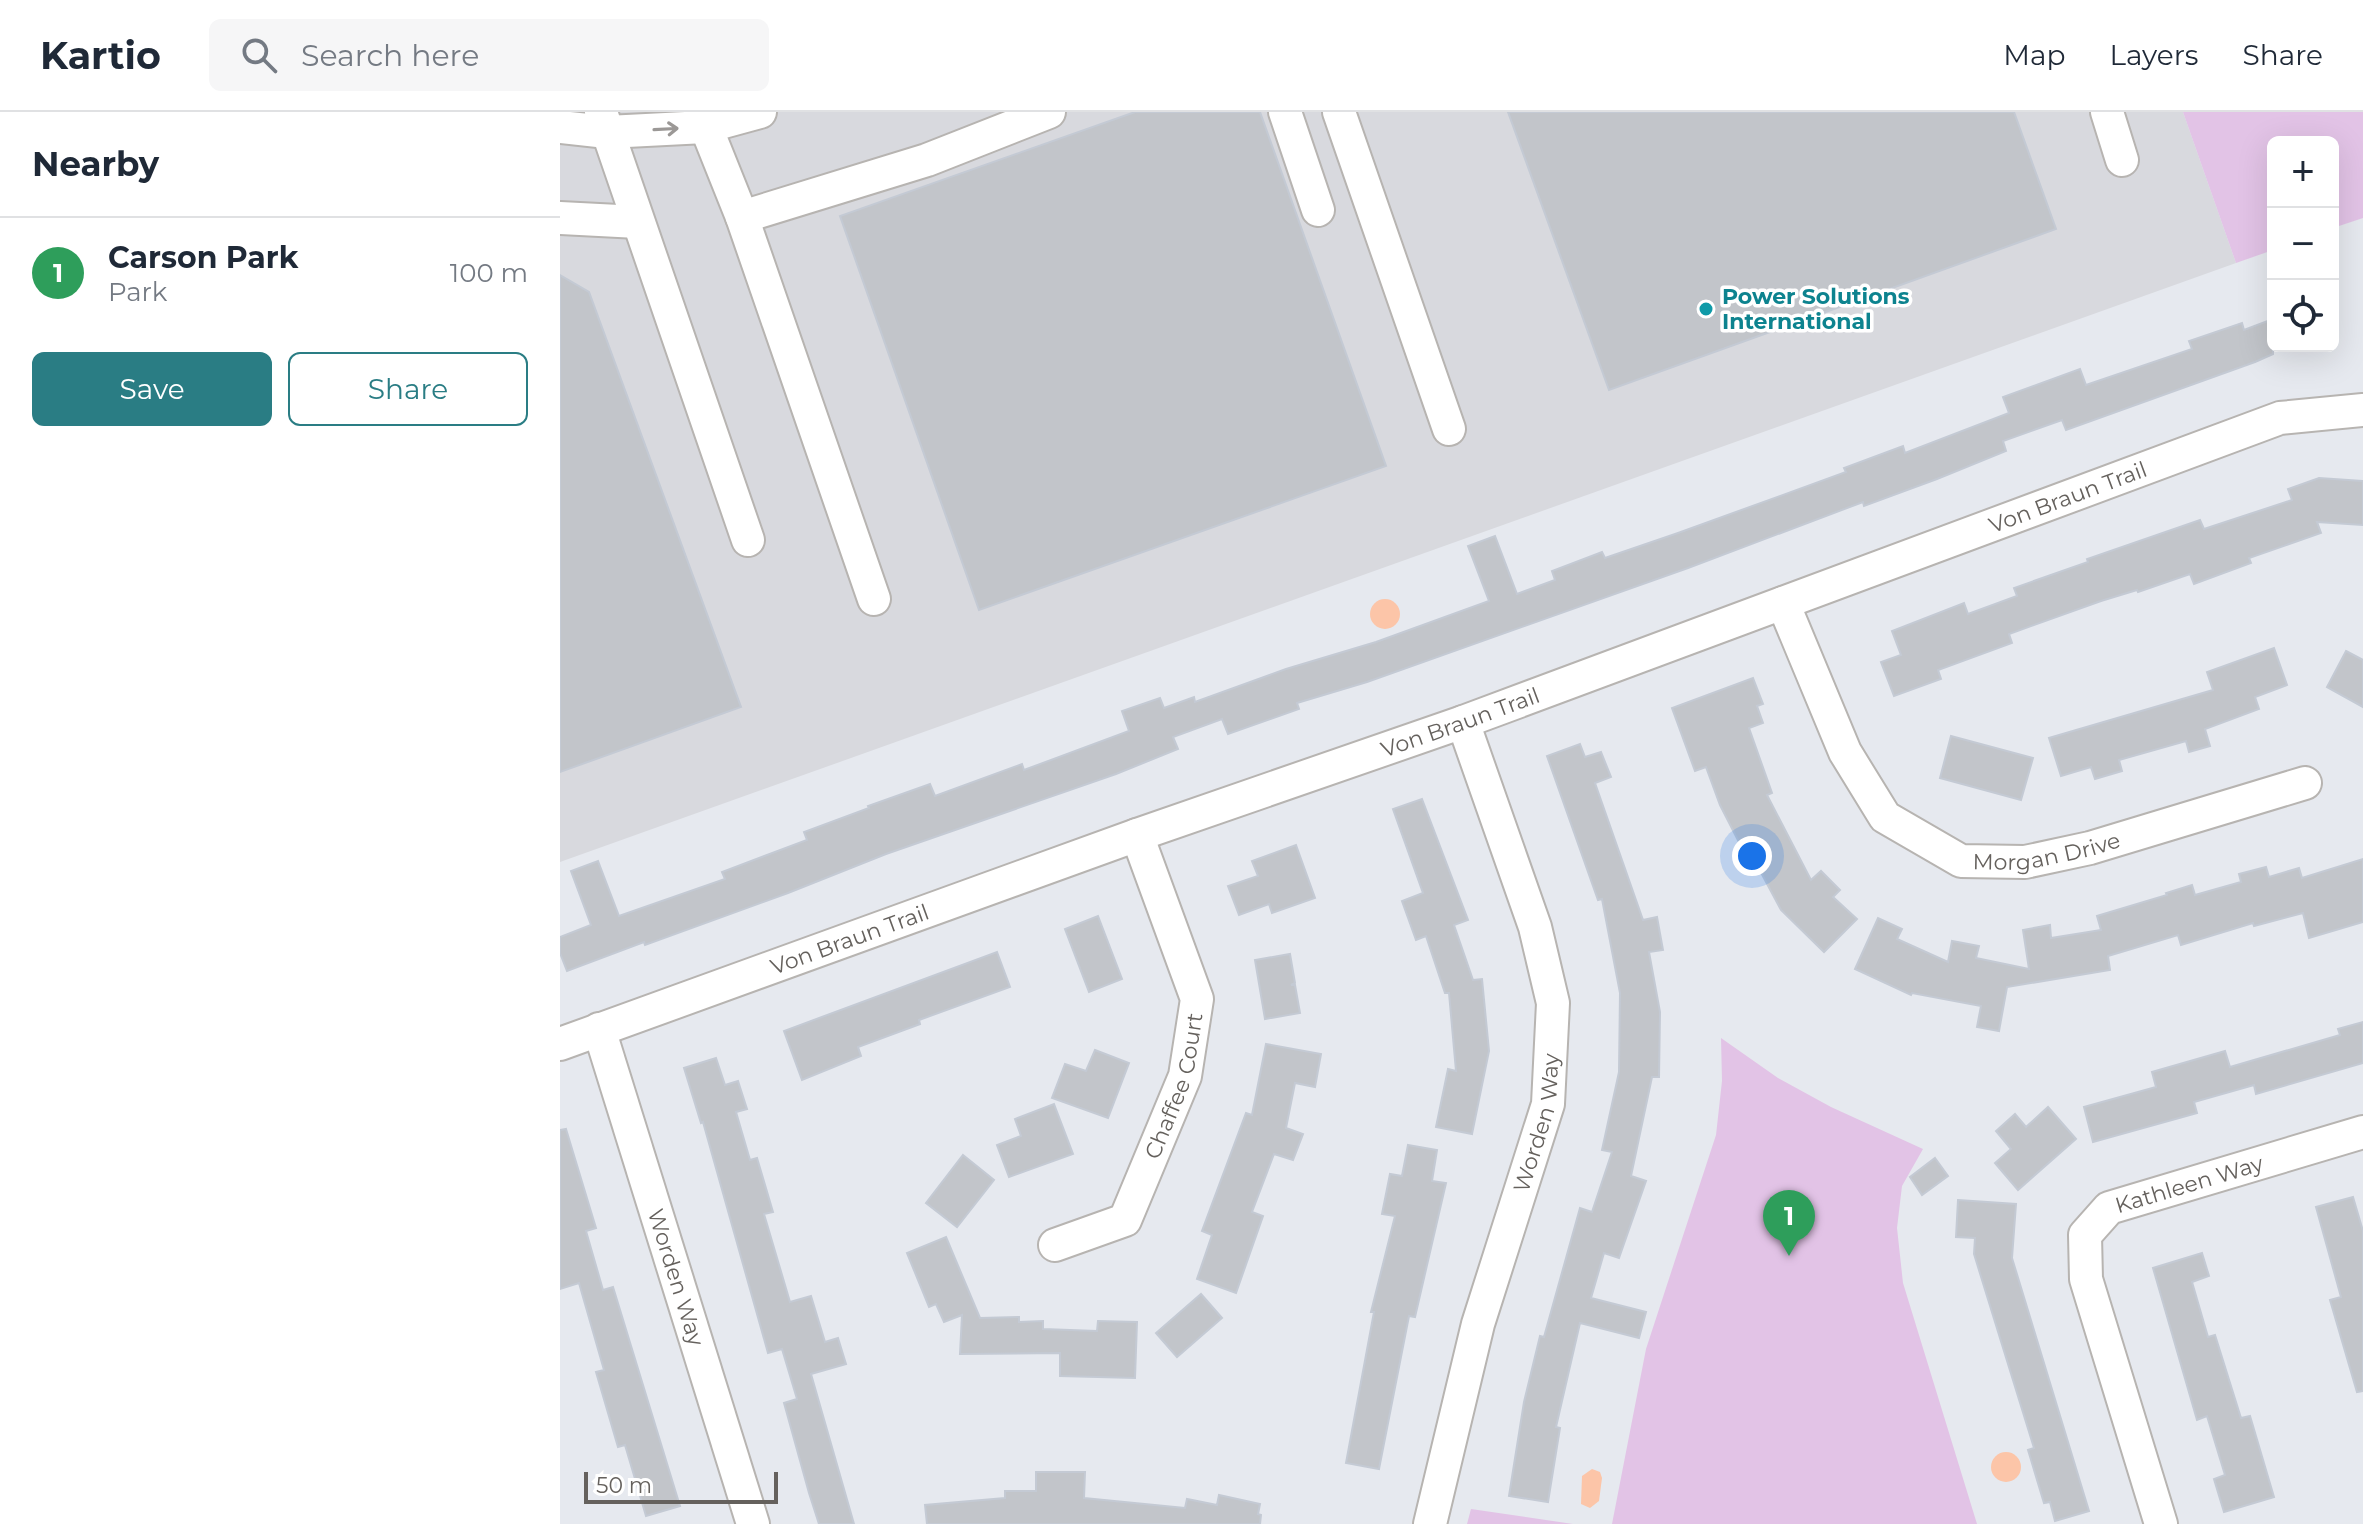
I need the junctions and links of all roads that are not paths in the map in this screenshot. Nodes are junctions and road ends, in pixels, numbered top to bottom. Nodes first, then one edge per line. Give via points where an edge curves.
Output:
1 (760, 112) edge
2 (1049, 112) edge
3 (1285, 112) edge
4 (1339, 112) edge
5 (2107, 112) edge
6 (702, 119) edge
7 (604, 122) edge
8 (560, 127) edge
9 (2122, 160) dead end
10 (1318, 210) dead end
11 (742, 217) junction
12 (560, 218) edge
13 (638, 222) junction
14 (2363, 410) edge
15 (1449, 429) dead end
16 (748, 540) dead end
17 (874, 599) dead end
18 (1783, 603) junction
19 (1463, 722) junction
20 (2305, 783) dead end
21 (1137, 835) junction
22 (599, 1029) junction
23 (560, 1044) edge
24 (2363, 1132) edge
25 (1055, 1245) dead end
26 (753, 1524) edge
27 (1430, 1524) edge
28 (2161, 1524) edge

1 - 6 street
2 - 11 street via 927,160
3 - 10 street
4 - 15 street
5 - 9 street
7 -> 6 street
6 - 11 street
7 - 8 street
7 - 13 street
11 - 17 street
12 - 13 street
13 - 16 street
14 - 18 street, Von Braun Trail via 2280,418
18 - 19 street, Von Braun Trail
18 - 20 street, Morgan Drive via 1845,752 1885,817 1961,861 2025,862 2090,848
19 - 21 street, Von Braun Trail
19 - 27 street, Worden Way via 1535,927 1553,1003 1548,1104 1478,1324
21 - 22 street, Von Braun Trail
21 - 25 street, Chaffee Court via 1197,999 1185,1076 1125,1220
22 - 23 street, Von Braun Trail
22 - 26 street, Worden Way
24 - 28 street, Kathleen Way via 2109,1208 2085,1235 2086,1279

